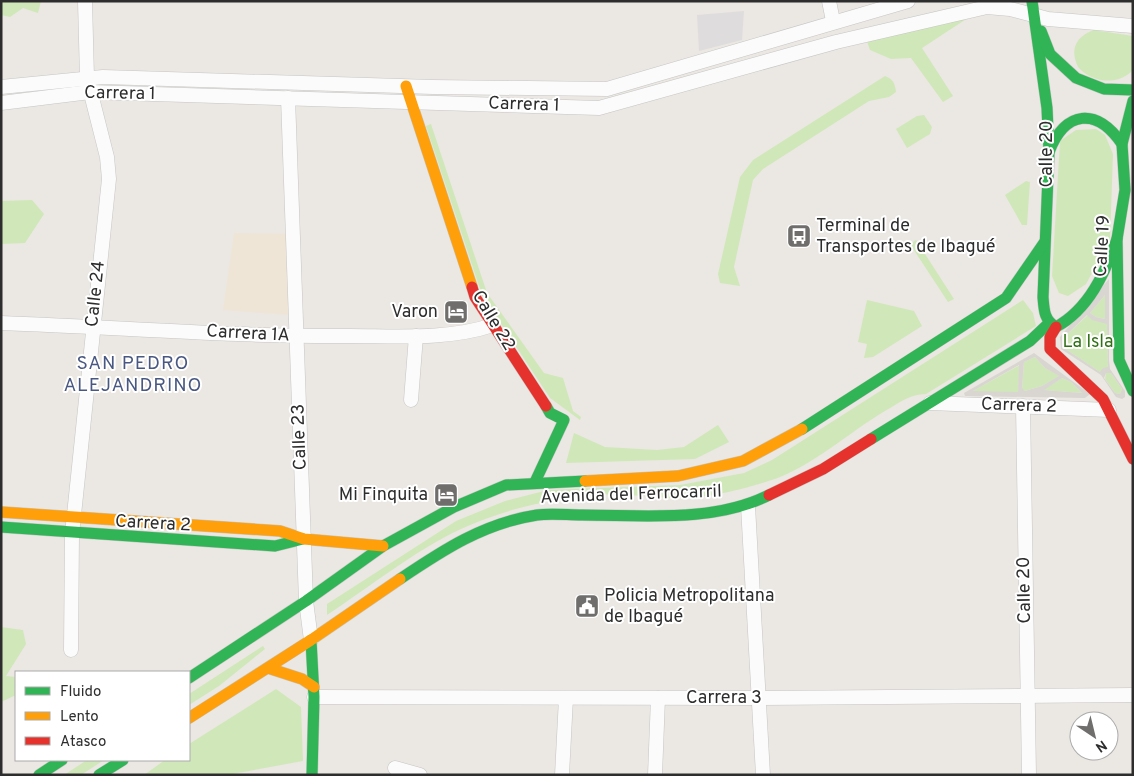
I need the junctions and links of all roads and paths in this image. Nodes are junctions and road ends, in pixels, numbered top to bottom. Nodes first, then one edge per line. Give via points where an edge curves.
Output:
1 (85, 1) edge
2 (829, 1) edge
3 (908, 1) edge
4 (1032, 1) edge
5 (1034, 16) junction
6 (832, 21) junction
7 (1133, 26) edge
8 (87, 78) junction
9 (406, 86) junction
10 (1, 87) edge
11 (1133, 90) edge
12 (90, 92) junction
13 (288, 98) junction
14 (1133, 101) edge
15 (1, 103) edge
16 (411, 103) junction
17 (1122, 144) junction
18 (1049, 152) junction
19 (1133, 178) edge
20 (1125, 190) junction
21 (1117, 239) junction
22 (1044, 243) junction
23 (1, 324) edge
24 (493, 325) junction
25 (1052, 325) junction
26 (93, 326) junction
27 (296, 336) junction
28 (416, 336) junction
29 (1030, 341) junction
30 (1050, 349) junction
31 (1133, 391) edge
32 (411, 400) dead end
33 (929, 403) junction
34 (1023, 406) junction
35 (1109, 410) junction
36 (1132, 456) edge
37 (535, 482) junction
38 (748, 506) junction
39 (1, 512) edge
40 (74, 519) junction
41 (1, 528) edge
42 (72, 534) junction
43 (304, 539) junction
44 (384, 546) junction
45 (306, 601) junction
46 (311, 640) junction
47 (71, 650) dead end
48 (268, 668) junction
49 (190, 677) edge
50 (314, 692) junction
51 (1133, 695) edge
52 (1026, 696) junction
53 (566, 698) junction
54 (658, 698) junction
55 (758, 698) junction
56 (190, 717) edge
57 (61, 761) edge
58 (121, 761) edge
59 (395, 768) dead end
60 (40, 775) edge
61 (99, 775) edge
62 (312, 775) edge
63 (420, 775) edge
64 (562, 775) edge
65 (655, 775) edge
66 (763, 775) edge
67 (1029, 775) edge

1 - 8 street, Calle 24
2 - 6 street
3 - 6 street, Carrera 1
4 - 5 main road, Calle 20
5 - 7 street, Carrera 1 via 1048,20
5 - 11 main road via 1050,54 1076,78 1104,89
5 - 16 street, Carrera 1 via 987,7 836,42 599,108
5 - 18 main road, Calle 20 via 1047,108
6 - 9 street, Carrera 1 via 607,89
8 - 9 street, Carrera 1
8 - 10 street, Carrera 1
8 - 12 street, Calle 24
9 - 16 main road, Calle 22
12 - 13 street, Carrera 1
12 - 15 street, Carrera 1
12 - 26 street, Calle 24 via 107,158 109,179
13 - 16 street, Carrera 1
13 - 27 street, Calle 23
14 - 17 main road, Calle 19
16 - 24 main road, Calle 22 via 475,297
17 - 18 main road via 1107,124 1095,118 1082,118 1059,129
17 - 20 main road, Calle 19
18 - 22 main road, Calle 20
19 - 20 main road
20 - 21 main road, Calle 19
21 - 25 main road, Avenida del Ferrocarril via 1110,262 1075,314 1064,324
21 - 31 main road, Calle 19 via 1119,360
22 - 25 main road, Calle 20 via 1044,308 1046,319
22 - 37 main road, Avenida del Ferrocarril via 1006,298 803,429 743,461 678,476
23 - 26 street, Carrera 1A
24 - 28 street, Carrera 1A via 470,332
24 - 37 main road, Calle 22 via 550,413 564,420
25 - 29 main road, Avenida del Ferrocarril
25 - 30 main road
26 - 27 street, Carrera 1A
26 - 40 street, Calle 24
27 - 28 street, Carrera 1A
27 - 43 street, Calle 23
28 - 32 street
29 - 30 main road
29 - 33 main road, Avenida del Ferrocarril
30 - 35 main road via 1099,395
33 - 34 street, Carrera 2
33 - 38 main road, Avenida del Ferrocarril via 823,469
34 - 35 street, Carrera 2
34 - 52 street, Calle 20
35 - 36 main road
37 - 44 main road, Avenida del Ferrocarril via 506,486 454,507
38 - 46 main road, Avenida del Ferrocarril via 664,515 537,514 483,529 449,546
38 - 55 street
39 - 40 main road, Carrera 2
40 - 42 street, Calle 24
40 - 43 main road, Carrera 2 via 280,531
41 - 42 main road, Carrera 2
42 - 43 main road, Carrera 2 via 274,546
42 - 47 street, Calle 24
43 - 44 main road, Carrera 2
43 - 45 street, Calle 23
44 - 45 main road, Avenida del Ferrocarril
45 - 46 street, Calle 23
45 - 49 main road, Avenida del Ferrocarril
46 - 48 main road, Avenida del Ferrocarril
46 - 50 main road, Calle 23
48 - 50 main road via 294,675
48 - 56 main road, Avenida del Ferrocarril
50 - 53 street, Carrera 3
50 - 62 main road, Calle 23
51 - 52 street, Carrera 3
52 - 55 street, Carrera 3
52 - 67 street, Calle 20
53 - 54 street, Carrera 3
53 - 64 street
54 - 55 street, Carrera 3
54 - 65 street
55 - 66 street
57 - 60 main road
58 - 61 main road
59 - 63 street

